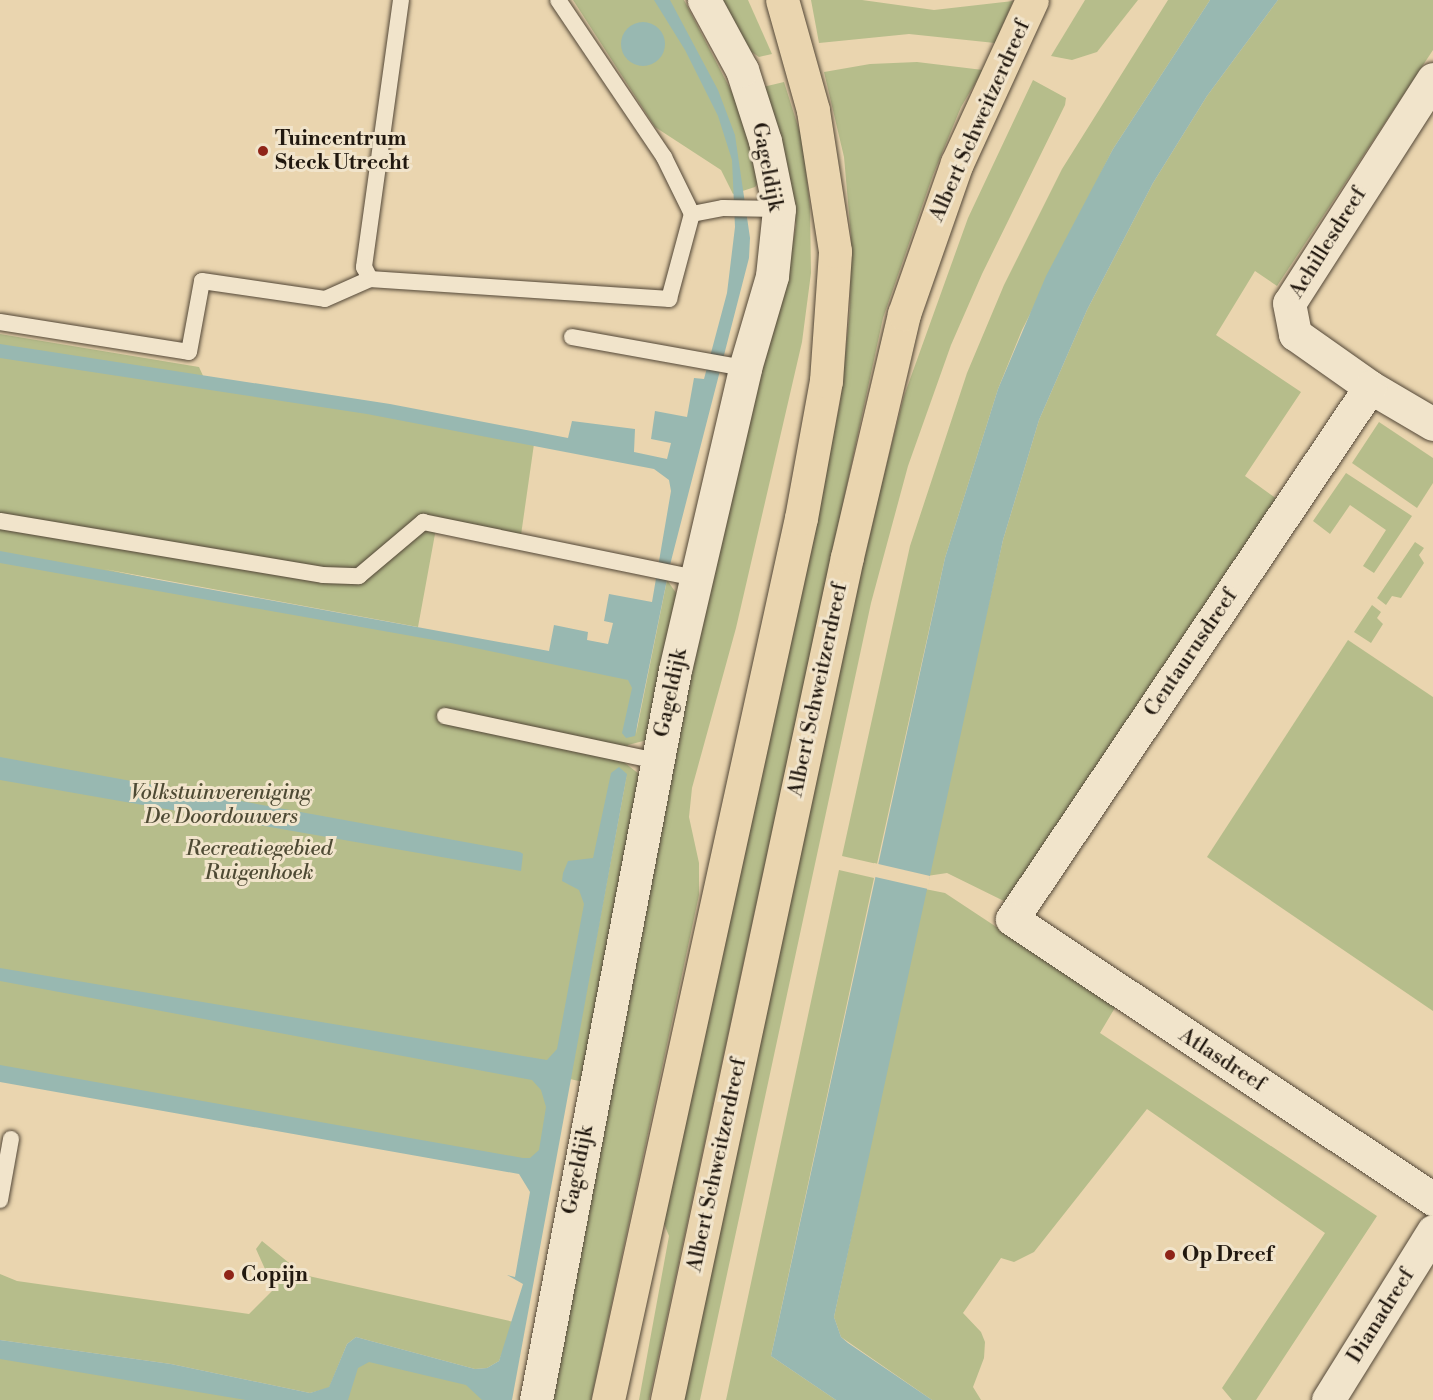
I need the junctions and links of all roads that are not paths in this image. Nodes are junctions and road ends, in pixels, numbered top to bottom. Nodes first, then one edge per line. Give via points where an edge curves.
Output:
1 (401, 0) edge
2 (558, 0) edge
3 (704, 0) edge
4 (782, 0) edge
5 (1032, 0) edge
6 (1433, 79) edge
7 (765, 208) junction
8 (692, 214) junction
9 (370, 279) junction
10 (0, 322) edge
11 (572, 336) dead end
12 (746, 368) junction
13 (1370, 387) junction
14 (1433, 424) edge
15 (0, 521) edge
16 (697, 578) junction
17 (445, 716) dead end
18 (657, 761) junction
19 (1011, 919) joint
20 (11, 1139) dead end
21 (1, 1189) edge
22 (1433, 1199) edge
23 (1433, 1231) edge
24 (536, 1400) edge
25 (608, 1400) edge
26 (667, 1400) edge
27 (1328, 1400) edge

1 - 9 lane via 364,267
2 - 8 lane via 664,157
3 - 7 street, Gageldijk via 742,70 765,141
4 - 25 highway via 813,110 835,251 826,381 801,518
5 - 26 highway, Albert Schweitzerdreef via 957,163 904,314 839,591
6 - 13 street, Achillesdreef via 1289,303 1295,334
7 - 8 lane
7 - 12 street, Gageldijk via 772,276
8 - 9 lane via 669,299
9 - 10 lane via 325,300 202,281 189,352
11 - 12 lane
12 - 16 street, Gageldijk
13 - 14 street, Achillesdreef
13 - 19 street, Centaurusdreef
15 - 16 lane via 323,575 359,576 423,522
16 - 18 street, Gageldijk
17 - 18 lane
18 - 24 street, Gageldijk
19 - 22 street, Atlasdreef
20 - 21 lane
23 - 27 street, Dianadreef

